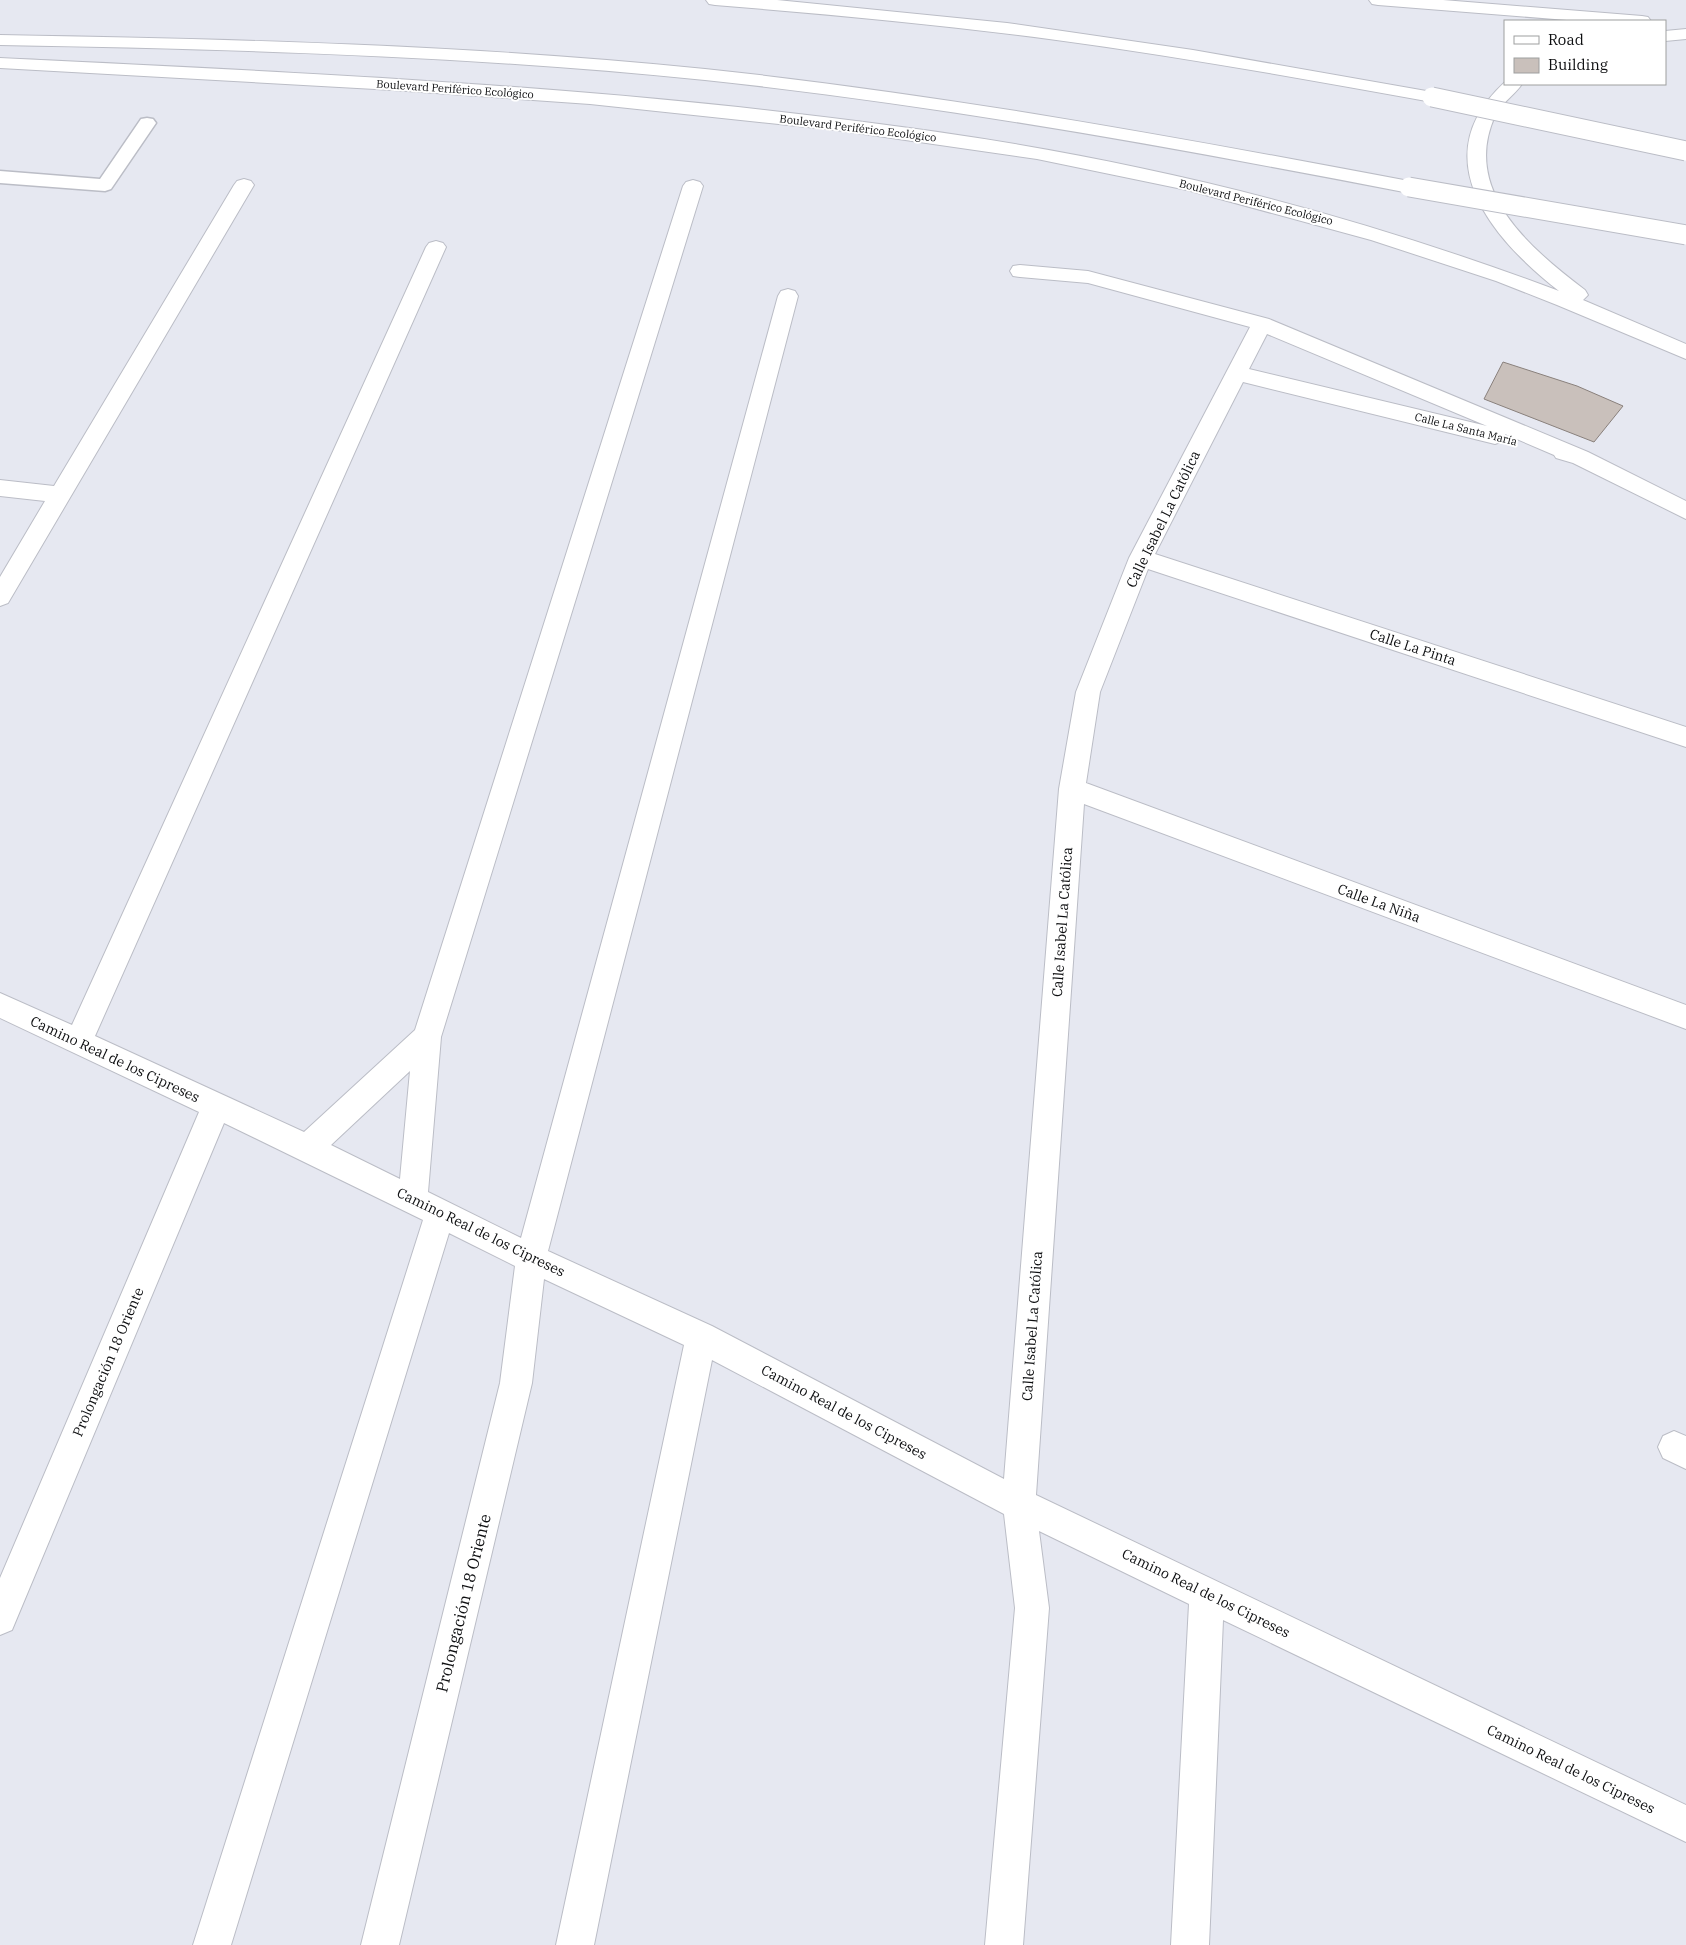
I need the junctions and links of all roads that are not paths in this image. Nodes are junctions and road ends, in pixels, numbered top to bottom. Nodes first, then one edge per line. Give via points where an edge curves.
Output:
1 (715, 0) edge
2 (1378, 0) edge
3 (1629, 20) edge
4 (1666, 23) edge
5 (1686, 24) edge
6 (1686, 34) edge
7 (1666, 36) edge
8 (0, 40) edge
9 (0, 63) edge
10 (1513, 85) edge
11 (147, 123) dead end
12 (1686, 151) edge
13 (0, 177) edge
14 (244, 186) dead end
15 (693, 186) dead end
16 (1686, 235) edge
17 (436, 247) dead end
18 (1020, 271) dead end
19 (788, 296) dead end
20 (1262, 324) junction
21 (1645, 333) junction
22 (1686, 352) edge
23 (1237, 373) junction
24 (1580, 457) junction
25 (0, 488) edge
26 (60, 495) junction
27 (1686, 511) edge
28 (1141, 558) junction
29 (0, 597) edge
30 (1686, 737) edge
31 (1072, 789) junction
32 (0, 1005) edge
33 (1686, 1017) edge
34 (427, 1037) junction
35 (78, 1042) junction
36 (216, 1107) junction
37 (307, 1148) junction
38 (427, 1206) junction
39 (530, 1258) junction
40 (701, 1337) junction
41 (1019, 1504) junction
42 (1207, 1593) junction
43 (0, 1618) edge
44 (1686, 1824) edge
45 (212, 1945) edge
46 (380, 1945) edge
47 (575, 1945) edge
48 (1004, 1945) edge
49 (1190, 1945) edge

1 - 12 main road, bridge via 887,14 1050,34 1240,63 1432,97
2 - 3 main road
4 - 5 main road
6 - 7 main road
8 - 16 main road, bridge via 413,52 617,66 792,86 949,106 1162,140
9 - 21 main road, Boulevard Periférico Ecológico via 598,99 828,123 1020,151 1184,183 1334,222 1469,264
10 - 21 main road via 1486,115 1478,135 1478,174 1484,194 1501,223 1531,258 1582,298
11 - 13 lane via 105,185
14 - 26 main road
15 - 34 main road
17 - 35 main road
18 - 20 main road via 1088,277
19 - 39 main road, Prolongación 18 Oriente
20 - 23 main road, Calle Isabel La Católica
20 - 24 main road
21 - 22 main road, Boulevard Periférico Ecológico
23 - 24 main road, Calle La Santa María
23 - 28 main road, Calle Isabel La Católica
24 - 27 main road, Calle La Santa María
25 - 26 main road
26 - 29 main road
28 - 30 main road, Calle La Pinta
28 - 31 main road, Calle Isabel La Católica via 1088,692
31 - 33 main road, Calle La Niña
31 - 41 main road, Calle Isabel La Católica
32 - 35 main road, Camino Real de los Cipreses
34 - 37 main road
34 - 38 main road
35 - 36 main road, Camino Real de los Cipreses
36 - 37 main road, Camino Real de los Cipreses
36 - 43 main road, Prolongación 18 Oriente
37 - 38 main road, Camino Real de los Cipreses
38 - 39 main road, Camino Real de los Cipreses
38 - 45 main road
39 - 40 main road, Camino Real de los Cipreses
39 - 46 main road, Prolongación 18 Oriente via 516,1383
40 - 41 main road, Camino Real de los Cipreses
40 - 47 main road
41 - 42 main road, Camino Real de los Cipreses
41 - 48 main road, Calle Isabel La Católica via 1032,1608
42 - 44 main road, Camino Real de los Cipreses
42 - 49 main road

